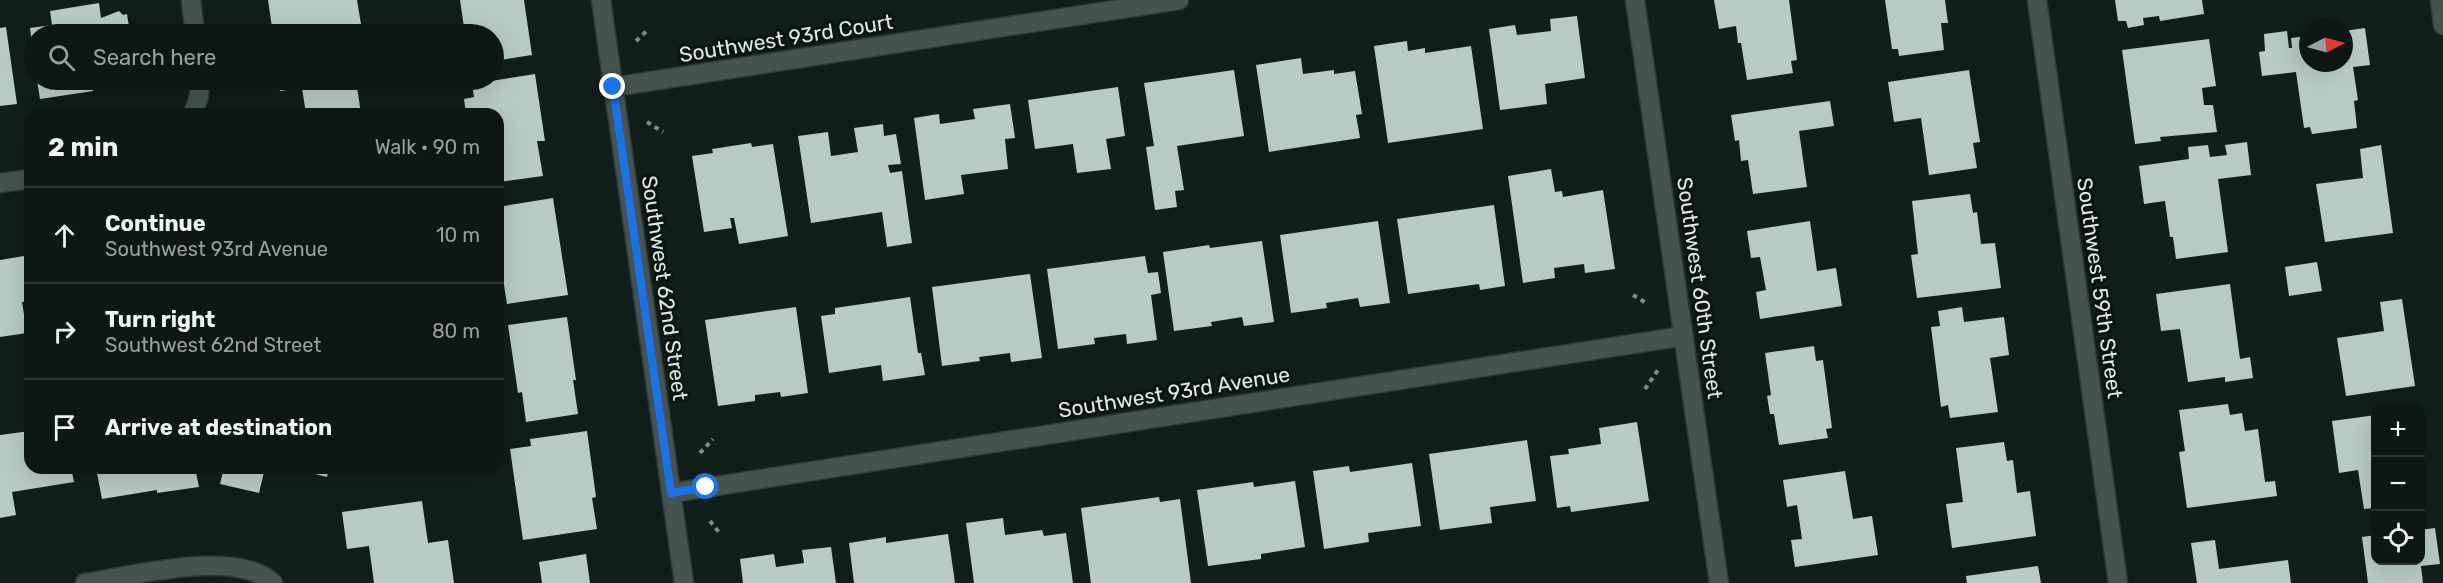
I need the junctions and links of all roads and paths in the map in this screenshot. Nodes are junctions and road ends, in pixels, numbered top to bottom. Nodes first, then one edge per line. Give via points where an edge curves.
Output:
1 (191, 0) edge
2 (601, 0) edge
3 (1179, 0) edge
4 (1635, 0) edge
5 (2037, 0) edge
6 (2440, 0) edge
7 (194, 24) edge
8 (2443, 25) edge
9 (649, 29) dead end
10 (636, 41) dead end
11 (613, 87) junction
12 (199, 90) edge
13 (196, 108) edge
14 (647, 122) dead end
15 (663, 132) dead end
16 (24, 180) edge
17 (0, 183) edge
18 (1633, 295) dead end
19 (1648, 304) dead end
20 (1684, 336) junction
21 (1658, 370) dead end
22 (1645, 389) dead end
23 (712, 439) dead end
24 (700, 453) dead end
25 (671, 493) junction
26 (710, 521) dead end
27 (721, 535) dead end
28 (85, 583) edge
29 (273, 583) edge
30 (684, 583) edge
31 (1719, 583) edge
32 (2118, 583) edge

1 - 7 street
2 - 11 street, Southwest 62nd Street
3 - 11 street, Southwest 93rd Court
4 - 20 street, Southwest 60th Street
5 - 32 street, Southwest 59th Street
6 - 8 street
9 - 10 path
11 - 25 street, Southwest 62nd Street
12 - 13 street
14 - 15 path
16 - 17 street
18 - 19 path
20 - 25 street, Southwest 93rd Avenue
20 - 31 street, Southwest 60th Street
21 - 22 path
23 - 24 path
25 - 30 street, Southwest 62nd Street
26 - 27 path
28 - 29 street via 203,565 255,571

